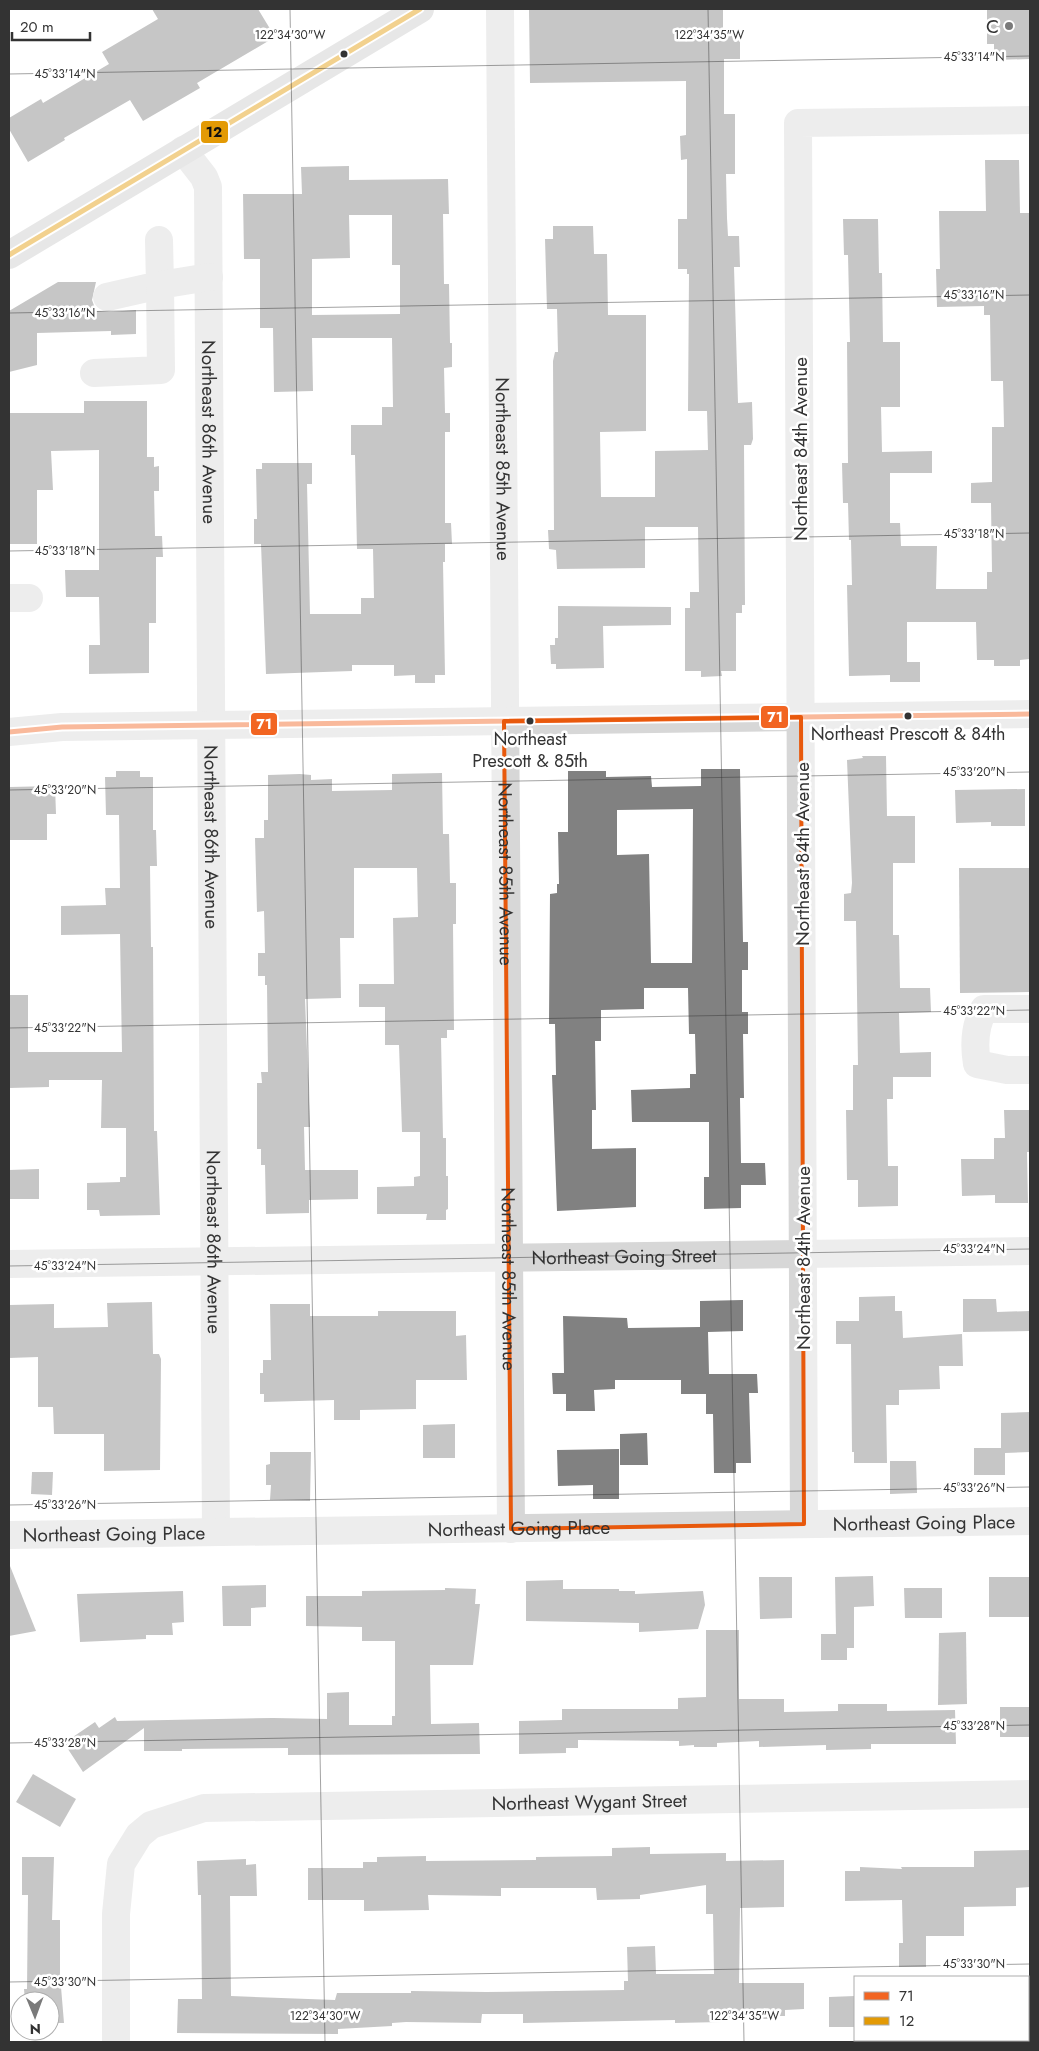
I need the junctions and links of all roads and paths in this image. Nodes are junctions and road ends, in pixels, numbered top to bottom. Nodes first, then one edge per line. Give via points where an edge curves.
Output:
1 (420, 9) edge
2 (500, 9) edge
3 (1030, 120) edge
4 (184, 150) junction
5 (159, 240) dead end
6 (9, 255) edge
7 (209, 277) junction
8 (160, 285) junction
9 (107, 298) dead end
10 (94, 373) dead end
11 (1030, 714) edge
12 (801, 717) junction
13 (504, 721) junction
14 (212, 725) junction
15 (9, 732) edge
16 (1030, 1009) edge
17 (1030, 1070) edge
18 (1030, 1251) edge
19 (804, 1253) junction
20 (509, 1256) junction
21 (216, 1261) junction
22 (9, 1264) edge
23 (1030, 1521) edge
24 (804, 1524) junction
25 (511, 1529) junction
26 (216, 1532) junction
27 (9, 1535) edge
28 (1030, 1794) edge
29 (116, 2042) edge

1 - 4 main road
2 - 13 street, Northeast 85th Avenue
3 - 12 street, Northeast 84th Avenue via 798,123
4 - 6 main road
4 - 7 street, Northeast 86th Avenue via 208,187
5 - 8 street
7 - 8 street
7 - 14 street, Northeast 86th Avenue
8 - 9 street
8 - 10 street via 161,370
11 - 12 street
12 - 13 street
12 - 19 street, Northeast 84th Avenue
13 - 14 street
13 - 20 street, Northeast 85th Avenue
14 - 15 street via 62,727
14 - 21 street, Northeast 86th Avenue
16 - 17 street via 984,1009 979,1019 975,1052 977,1064 1007,1070
18 - 19 street, Northeast Going Street
19 - 20 street, Northeast Going Street
19 - 24 street, Northeast 84th Avenue
20 - 21 street, Northeast Going Street
20 - 25 street, Northeast 85th Avenue
21 - 22 street, Northeast Going Street
21 - 26 street, Northeast 86th Avenue
23 - 24 street, Northeast Going Place
24 - 25 street, Northeast Going Place
25 - 26 street, Northeast Going Place
26 - 27 street, Northeast Going Place
28 - 29 street, Northeast Wygant Street via 204,1808 151,1825 139,1835 122,1864 116,1914

